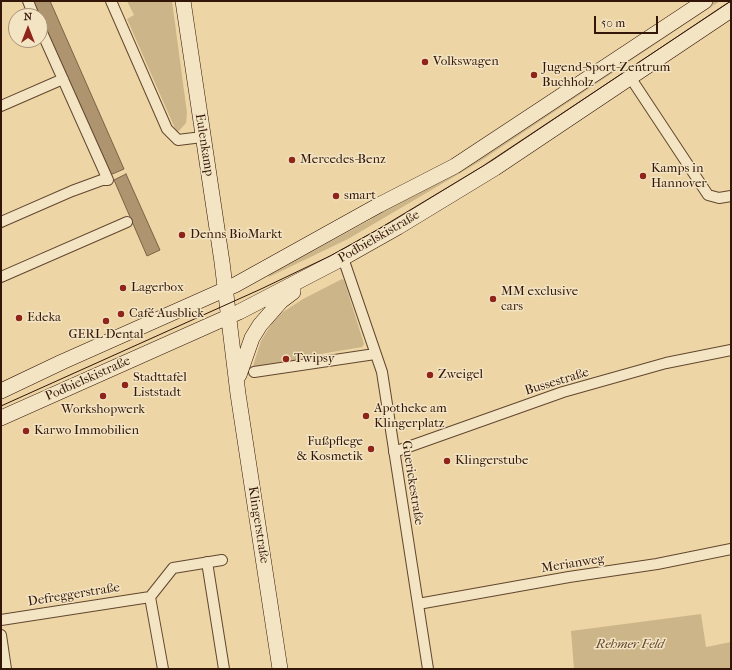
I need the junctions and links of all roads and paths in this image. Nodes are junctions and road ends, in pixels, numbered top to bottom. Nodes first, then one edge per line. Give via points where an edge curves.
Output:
1 (111, 1) edge
2 (183, 1) edge
3 (705, 1) edge
4 (731, 10) edge
5 (48, 46) edge
6 (630, 77) junction
7 (63, 79) junction
8 (1, 106) edge
9 (202, 137) junction
10 (731, 196) edge
11 (1, 222) edge
12 (127, 222) dead end
13 (343, 258) junction
14 (1, 277) edge
15 (225, 290) junction
16 (228, 316) junction
17 (731, 350) edge
18 (375, 354) junction
19 (254, 372) dead end
20 (238, 380) junction
21 (1, 391) edge
22 (1, 418) edge
23 (394, 452) junction
24 (731, 549) edge
25 (222, 560) dead end
26 (207, 562) junction
27 (150, 597) junction
28 (418, 604) junction
29 (1, 620) edge
30 (1, 635) edge
31 (6, 669) edge
32 (163, 669) edge
33 (224, 669) edge
34 (280, 669) edge
35 (428, 669) edge

1 - 9 street via 167,129 178,140
2 - 9 main road, Eulenkamp
3 - 15 main road, Podbielskistraße via 455,166
4 - 6 main road, Podbielskistraße
5 - 7 street
6 - 10 street via 708,195 719,198
6 - 13 main road, Podbielskistraße via 495,168
7 - 8 street
7 - 11 street via 108,180 72,191
9 - 15 main road, Eulenkamp
12 - 14 street
13 - 16 main road, Podbielskistraße
13 - 18 street, Guerickestraße
13 - 20 main road, Klingerstraße via 281,301 270,312 252,338
15 - 16 main road, Klingerstraße
15 - 21 main road, Podbielskistraße
16 - 20 main road, Klingerstraße
16 - 22 main road, Podbielskistraße
17 - 23 street, Bussestraße via 666,363 563,392
18 - 19 street
18 - 23 street, Guerickestraße via 382,372
20 - 34 main road, Klingerstraße via 238,394
23 - 28 street, Guerickestraße
24 - 28 street, Merianweg
25 - 26 street
26 - 27 street via 173,568
26 - 33 street
27 - 29 street, Defreggerstraße
27 - 32 street
28 - 35 street, Guerickestraße
30 - 31 street

